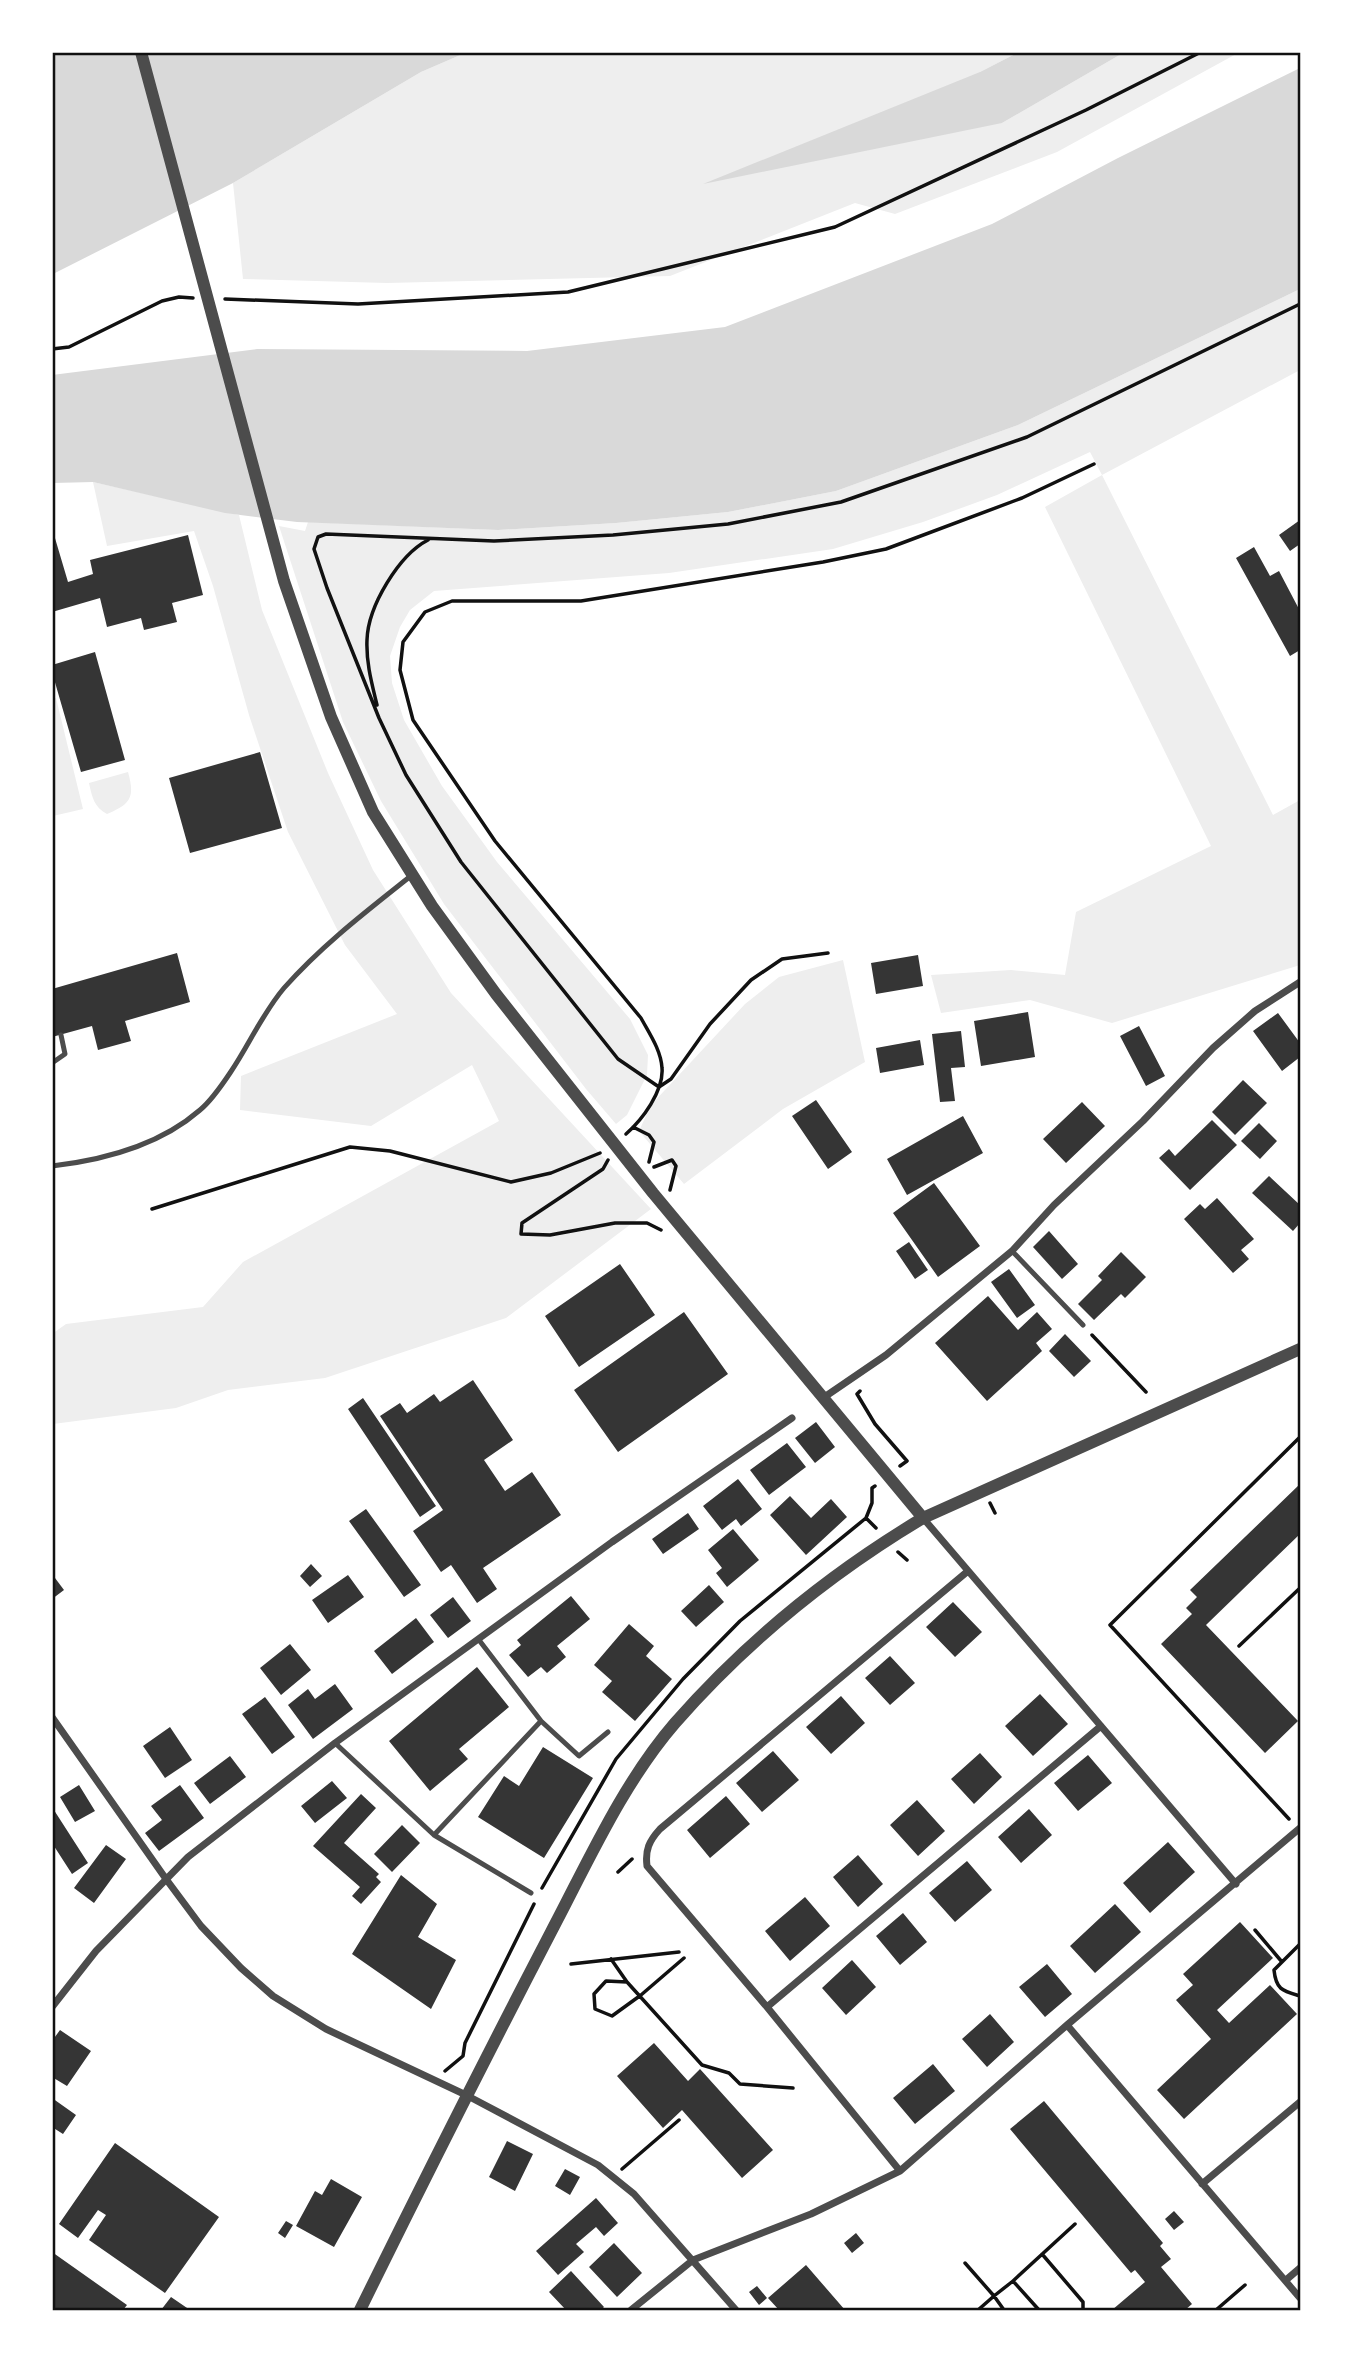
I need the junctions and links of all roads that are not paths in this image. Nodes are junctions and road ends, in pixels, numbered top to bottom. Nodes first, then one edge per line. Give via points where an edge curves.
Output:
1 (141, 52) edge
2 (413, 875) junction
3 (1300, 982) edge
4 (61, 1035) dead end
5 (52, 1063) edge
6 (52, 1166) edge
7 (1012, 1251) junction
8 (1083, 1325) road end
9 (1300, 1349) edge
10 (823, 1398) junction
11 (792, 1418) dead end
12 (923, 1518) junction
13 (968, 1571) junction
14 (479, 1640) junction
15 (52, 1717) edge
16 (541, 1721) junction
17 (1101, 1727) junction
18 (608, 1732) dead end
19 (335, 1743) junction
20 (1298, 1827) edge
21 (434, 1835) junction
22 (166, 1879) junction
23 (1236, 1884) junction
24 (531, 1892) dead end
25 (52, 2007) edge
26 (767, 2007) junction
27 (1067, 2025) junction
28 (466, 2095) junction
29 (1300, 2102) edge
30 (900, 2171) junction
31 (1202, 2184) junction
32 (693, 2260) junction
33 (1300, 2267) edge
34 (1286, 2280) junction
35 (1300, 2298) edge
36 (360, 2311) edge
37 (631, 2311) edge
38 (736, 2311) edge

1 - 2 street via 284,582 331,717 373,812
2 - 6 lane via 345,929 285,986 202,1109 176,1129 142,1144 86,1162
2 - 10 street via 496,994 575,1095
3 - 7 street via 1213,1048
4 - 5 lane via 65,1054
7 - 8 lane
7 - 10 street via 886,1355
9 - 12 street
10 - 12 street
11 - 14 street
12 - 13 street
12 - 28 street via 798,1604 674,1724 622,1796
13 - 17 street
13 - 26 street via 650,1839 647,1866
14 - 16 lane
14 - 19 street
15 - 22 street
16 - 18 lane via 579,1756
16 - 21 lane
17 - 23 street
17 - 26 street
19 - 21 lane
19 - 22 street
20 - 23 street
21 - 24 lane
22 - 25 street via 96,1951
22 - 28 street via 201,1926 273,1996 326,2029
23 - 27 street
26 - 30 street
27 - 30 street
27 - 31 street
28 - 32 street via 598,2165 634,2194
28 - 36 street
29 - 31 street
30 - 32 street via 811,2214
31 - 34 street
32 - 37 street
32 - 38 street
33 - 34 street
34 - 35 street

